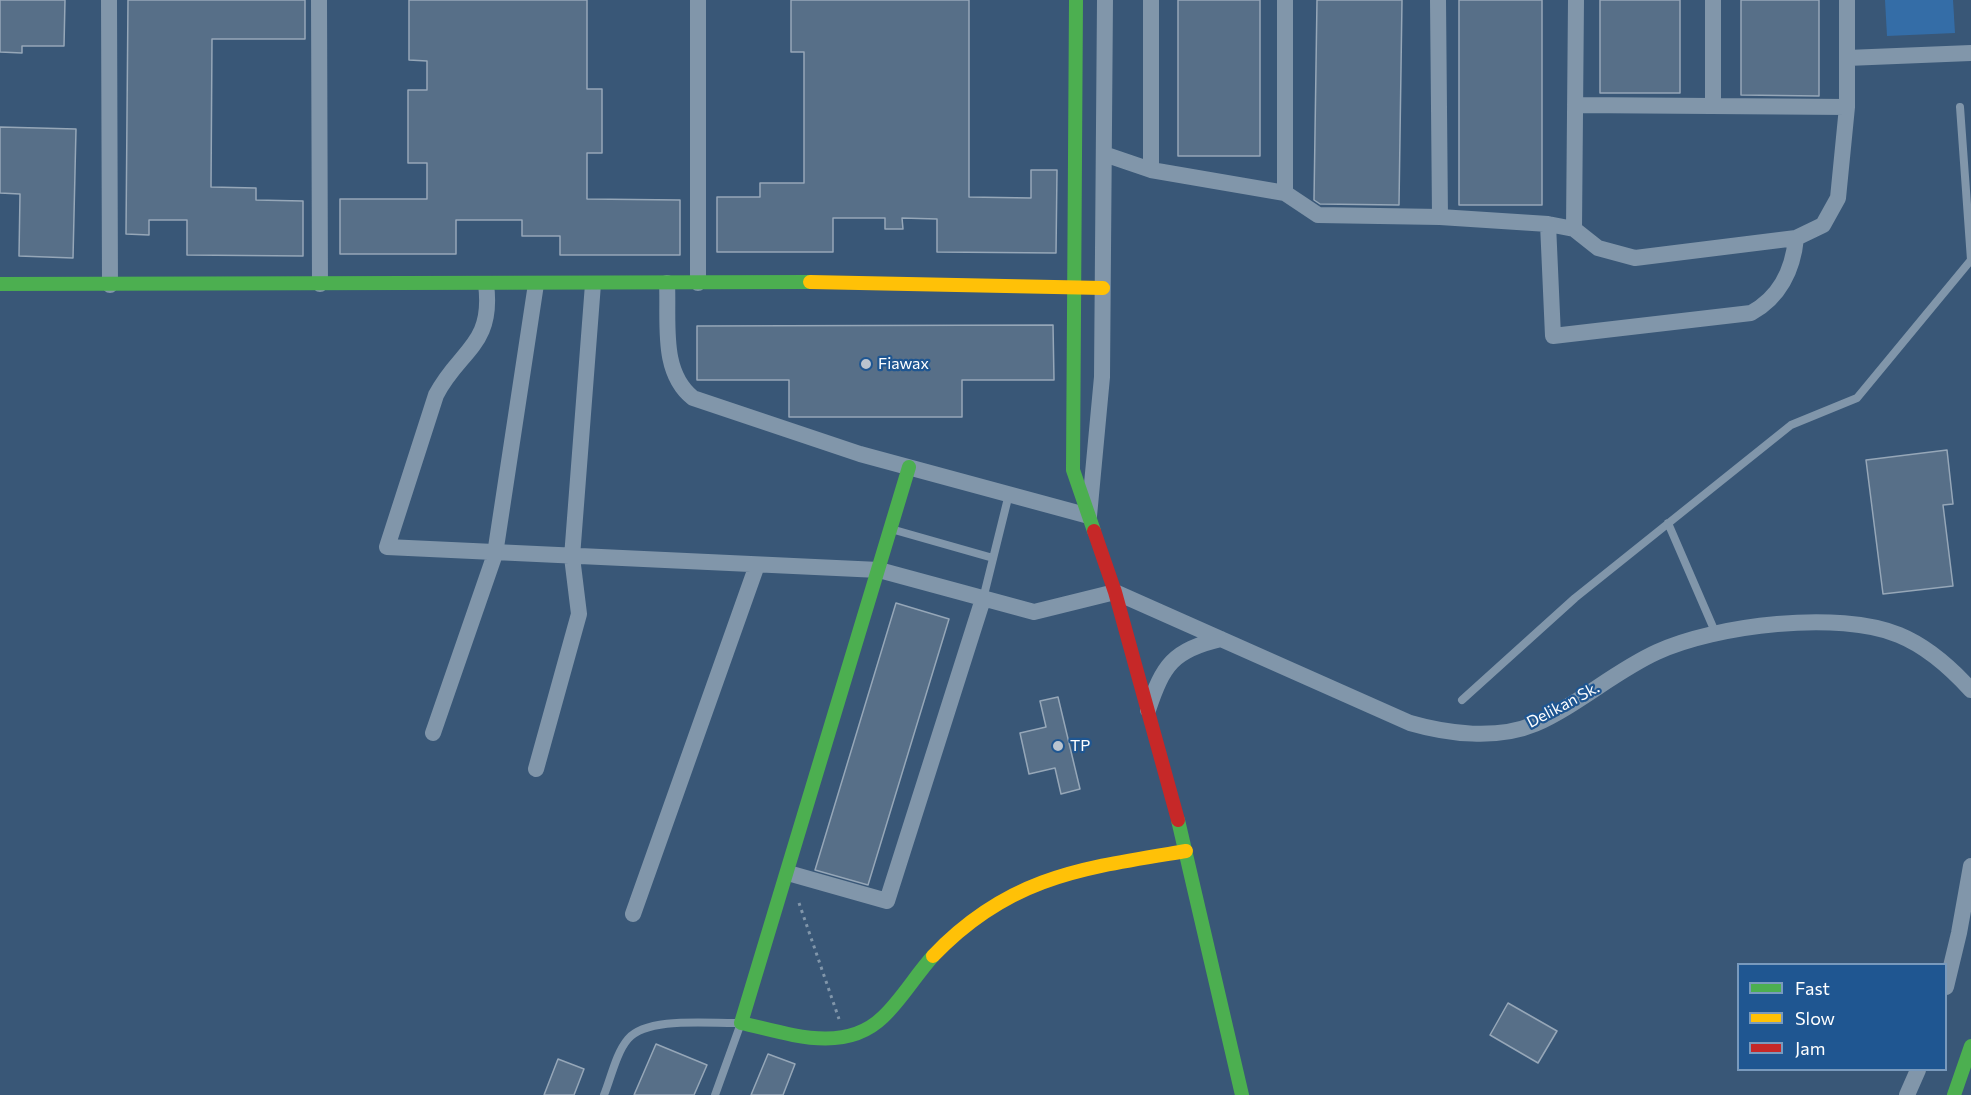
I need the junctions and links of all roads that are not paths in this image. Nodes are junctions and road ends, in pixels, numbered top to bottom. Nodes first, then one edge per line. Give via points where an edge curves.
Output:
1 (109, 0) edge
2 (319, 0) edge
3 (698, 0) edge
4 (1076, 0) edge
5 (1105, 0) edge
6 (1151, 0) edge
7 (1285, 0) edge
8 (1438, 0) edge
9 (1576, 0) edge
10 (1713, 0) edge
11 (1847, 0) edge
12 (1971, 53) edge
13 (1847, 58) junction
14 (1575, 105) junction
15 (1713, 106) junction
16 (1847, 107) junction
17 (1960, 107) dead end
18 (1104, 154) junction
19 (1151, 170) junction
20 (1285, 193) junction
21 (1440, 217) junction
22 (1548, 224) junction
23 (1574, 229) junction
24 (1796, 238) junction
25 (667, 283) junction
26 (698, 283) junction
27 (0, 284) edge
28 (320, 284) junction
29 (486, 284) junction
30 (536, 284) junction
31 (593, 284) junction
32 (110, 285) junction
33 (1075, 287) junction
34 (1103, 288) junction
35 (909, 467) junction
36 (1009, 494) junction
37 (1089, 516) junction
38 (1668, 523) junction
39 (891, 529) junction
40 (495, 554) junction
41 (572, 557) junction
42 (993, 558) junction
43 (757, 565) junction
44 (879, 570) junction
45 (1115, 592) junction
46 (983, 599) junction
47 (1716, 634) junction
48 (1221, 639) junction
49 (1971, 690) edge
50 (1462, 700) dead end
51 (1148, 711) junction
52 (433, 733) dead end
53 (536, 769) dead end
54 (1185, 851) junction
55 (1971, 866) edge
56 (788, 873) junction
57 (633, 914) dead end
58 (1947, 983) edge
59 (741, 1023) junction
60 (1971, 1046) edge
61 (1918, 1071) edge
62 (604, 1095) edge
63 (715, 1095) edge
64 (1242, 1095) edge
65 (1907, 1095) edge
66 (1954, 1095) edge

1 - 32 street
2 - 28 street
3 - 26 street
4 - 33 street
5 - 18 street
6 - 19 street
7 - 20 street
8 - 21 street
9 - 14 street
10 - 15 street
11 - 13 street
12 - 13 street
13 - 16 street
14 - 15 street
14 - 23 street
15 - 16 street
16 - 24 street via 1834,208 1822,225
17 - 38 lane via 1971,260 1857,398 1791,425
18 - 19 street
18 - 34 street
19 - 20 street
20 - 21 street via 1318,215
21 - 22 street
22 - 23 street
22 - 24 street via 1553,336 1751,313 1765,304 1783,283
23 - 24 street via 1598,248 1635,258
25 - 26 street
25 - 31 street
25 - 35 street via 672,370 679,385 693,398
26 - 33 street
27 - 32 street
28 - 29 street
28 - 32 street
29 - 30 street
29 - 40 street via 484,327 473,348 448,374 436,395 387,547
30 - 31 street
30 - 40 street
31 - 41 street
33 - 34 street
33 - 37 street via 1073,470
34 - 37 street via 1102,377
35 - 36 street
35 - 39 street
36 - 37 street
36 - 42 lane
37 - 45 street
38 - 47 lane
38 - 50 lane via 1575,597
39 - 42 lane
39 - 44 street
40 - 41 street
40 - 52 street
41 - 43 street
41 - 53 street via 579,614
42 - 46 lane
43 - 44 street
43 - 57 street
44 - 46 street
44 - 56 street
45 - 46 street via 1034,612
45 - 48 street, Delikan Sk.
45 - 51 street
46 - 56 street via 887,901
47 - 48 street, Delikan Sk. via 1657,652 1535,724 1477,733 1410,723
47 - 49 street, Delikan Sk. via 1793,624 1871,627 1898,634 1920,646
48 - 51 street via 1194,645 1169,662
51 - 54 street
54 - 59 street via 1060,875 1011,895 949,940 879,1022 867,1030 845,1038 825,1038
54 - 64 street
55 - 58 street
56 - 59 street
59 - 62 lane via 657,1024 642,1029 624,1045
59 - 63 lane
60 - 66 street
61 - 65 street

